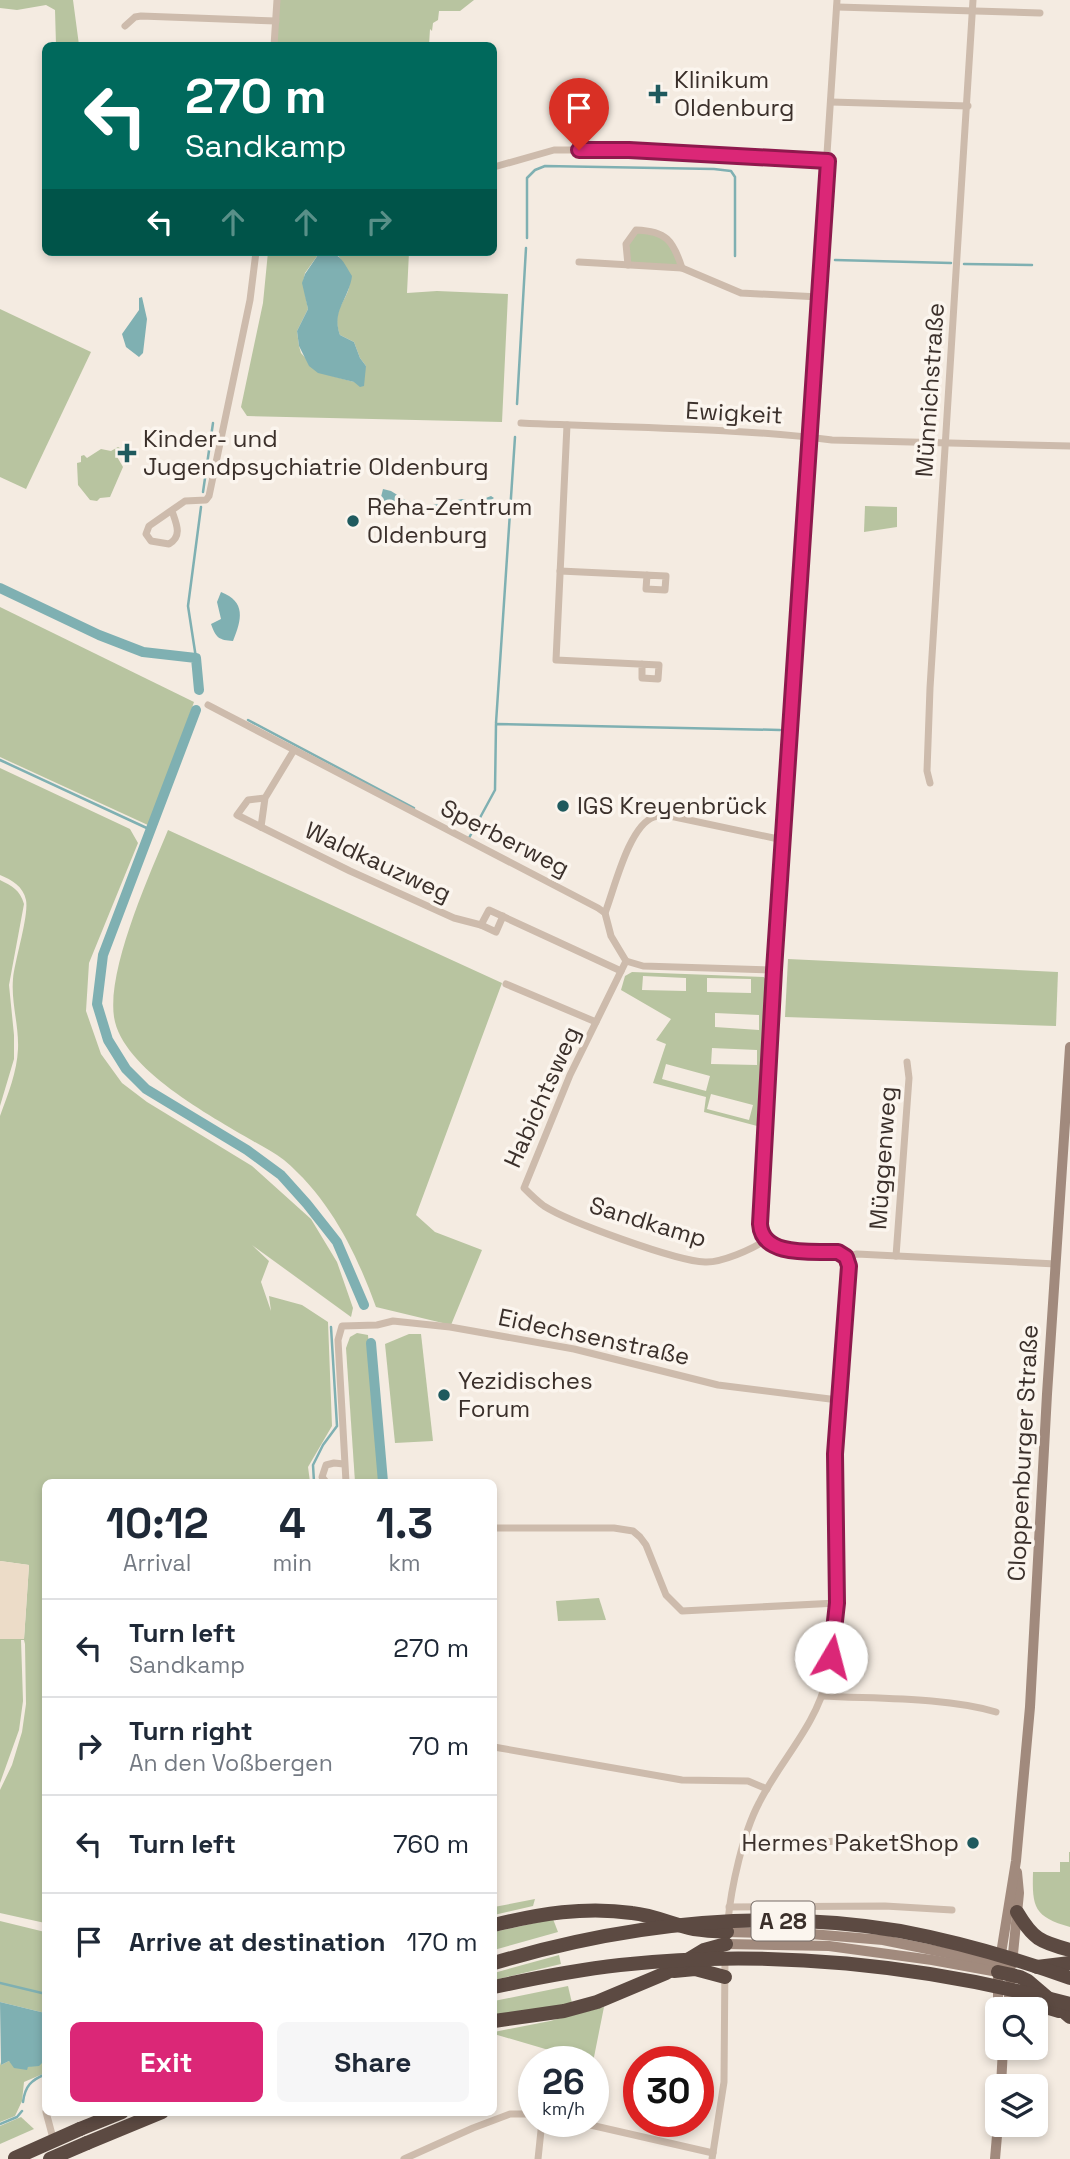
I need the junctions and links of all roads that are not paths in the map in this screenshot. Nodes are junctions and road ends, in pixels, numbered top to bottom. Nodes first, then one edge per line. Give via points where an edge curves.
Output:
1 (276, 0) edge
2 (973, 0) edge
3 (837, 4) edge
4 (972, 12) junction
5 (1040, 13) dead end
6 (276, 21) junction
7 (125, 26) dead end
8 (274, 42) edge
9 (831, 102) junction
10 (968, 106) junction
11 (828, 161) junction
12 (497, 166) edge
13 (256, 256) edge
14 (579, 262) dead end
15 (628, 265) junction
16 (682, 268) junction
17 (819, 296) junction
18 (521, 423) dead end
19 (567, 425) junction
20 (810, 437) junction
21 (945, 443) junction
22 (1070, 446) edge
23 (172, 510) junction
24 (560, 571) junction
25 (647, 575) dead end
26 (642, 664) dead end
27 (208, 705) dead end
28 (294, 750) junction
29 (930, 783) dead end
30 (265, 798) junction
31 (261, 827) junction
32 (783, 840) junction
33 (605, 913) junction
34 (503, 916) junction
35 (481, 925) junction
36 (626, 961) junction
37 (774, 970) junction
38 (621, 971) junction
39 (506, 984) dead end
40 (596, 1022) junction
41 (1070, 1047) edge
42 (907, 1062) dead end
43 (524, 1188) joint
44 (765, 1240) junction
45 (896, 1256) junction
46 (846, 1257) junction
47 (1056, 1264) junction
48 (1070, 1265) edge
49 (838, 1400) junction
50 (344, 1464) junction
51 (324, 1479) edge
52 (346, 1479) edge
53 (497, 1528) edge
54 (837, 1603) junction
55 (822, 1696) junction
56 (996, 1712) dead end
57 (497, 1748) edge
58 (767, 1789) junction
59 (870, 1839) dead end
60 (745, 1842) junction
61 (1016, 1861) junction
62 (729, 1907) junction
63 (952, 1910) dead end
64 (1017, 1912) junction
65 (497, 1924) edge
66 (726, 1938) junction
67 (1070, 1950) edge
68 (497, 1962) edge
69 (1070, 1963) edge
70 (1005, 1969) junction
71 (666, 1973) junction
72 (725, 1977) junction
73 (1070, 1978) edge
74 (497, 1986) edge
75 (1000, 1997) edge
76 (1007, 1997) edge
77 (1048, 2007) edge
78 (1069, 2012) edge
79 (497, 2021) edge
80 (518, 2114) edge
81 (47, 2116) edge
82 (112, 2116) edge
83 (152, 2116) edge
84 (609, 2130) edge
85 (540, 2137) edge
86 (997, 2137) edge
87 (713, 2156) edge
88 (14, 2158) edge
89 (50, 2159) edge
90 (59, 2159) edge
91 (404, 2159) edge
92 (538, 2159) edge
93 (995, 2159) edge

1 - 6 street
2 - 4 street, Münnichstraße
3 - 4 street
3 - 9 street
4 - 5 street
4 - 10 street, Münnichstraße
6 - 7 street via 141,16
6 - 8 street
9 - 10 street
9 - 11 street
10 - 21 street, Münnichstraße
11 - 12 street via 554,150
11 - 17 street
13 - 23 street via 209,496 185,501
14 - 15 street
15 - 16 street
15 - 16 street via 626,244 636,230 654,231 672,243
16 - 17 street via 741,293
17 - 20 street
18 - 19 street, Ewigkeit
19 - 20 street, Ewigkeit
19 - 24 street
20 - 21 street, Ewigkeit
20 - 32 street
21 - 22 street, Ewigkeit
21 - 29 street, Münnichstraße via 930,702
23 - 23 street via 147,529 151,541 169,544 176,538
24 - 25 street
24 - 26 street via 556,660
27 - 28 street, Sperberweg
28 - 30 street, Waldkauzweg
28 - 33 street, Sperberweg
30 - 31 street, Waldkauzweg
30 - 31 street, Waldkauzweg via 248,800 237,815
31 - 35 street, Waldkauzweg via 454,918
32 - 33 street via 654,816 632,841
32 - 37 street
33 - 36 street via 611,936
34 - 35 street via 489,910
34 - 35 street via 496,932
34 - 38 street
36 - 37 street via 643,966
36 - 38 street, Habichtsweg
37 - 44 street via 760,1224
38 - 40 street, Habichtsweg
39 - 40 street, Habichtsweg
40 - 43 street, Habichtsweg
41 - 47 main road, Cloppenburger Straße
42 - 45 street, Müggenweg
43 - 44 street, Sandkamp via 544,1206 565,1216 687,1259 715,1262
44 - 46 street via 779,1248 838,1252
45 - 46 street
45 - 47 street
46 - 49 street
47 - 48 main road
47 - 61 main road, Cloppenburger Straße via 1032,1681
49 - 50 street, Eidechsenstraße via 718,1385 574,1349 450,1327 393,1321 342,1326 338,1340
49 - 54 street
50 - 51 street via 326,1465
50 - 52 street
53 - 54 street via 633,1531 646,1545 666,1595 682,1611
54 - 55 street
55 - 56 street via 942,1703
55 - 58 street
57 - 58 street via 682,1780 748,1781
58 - 60 street
59 - 60 street via 773,1845
60 - 62 street
61 - 64 main road, Cloppenburger Straße
61 - 70 main road, Cloppenburger Straße
62 - 63 street
62 - 66 street
64 - 67 highway via 1036,1939
64 - 70 main road, Cloppenburger Straße
65 - 66 highway via 529,1916 610,1910
66 - 70 main road via 858,1937 933,1949
66 - 71 highway
66 - 72 street
68 - 73 highway, A 28, bridge via 551,1946 649,1928 807,1921 949,1941
69 - 70 highway
70 - 75 main road, Cloppenburger Straße
70 - 76 main road, Cloppenburger Straße
70 - 78 highway
71 - 72 highway via 695,1969
71 - 79 highway via 565,2011
72 - 87 street via 724,2082
74 - 78 highway, A 28, bridge via 620,1965 769,1960 920,1973 1011,1989
77 - 78 highway
80 - 91 street via 473,2128
81 - 90 street
82 - 88 highway, bridge
83 - 89 highway, bridge
84 - 87 street
85 - 92 street
86 - 93 main road

